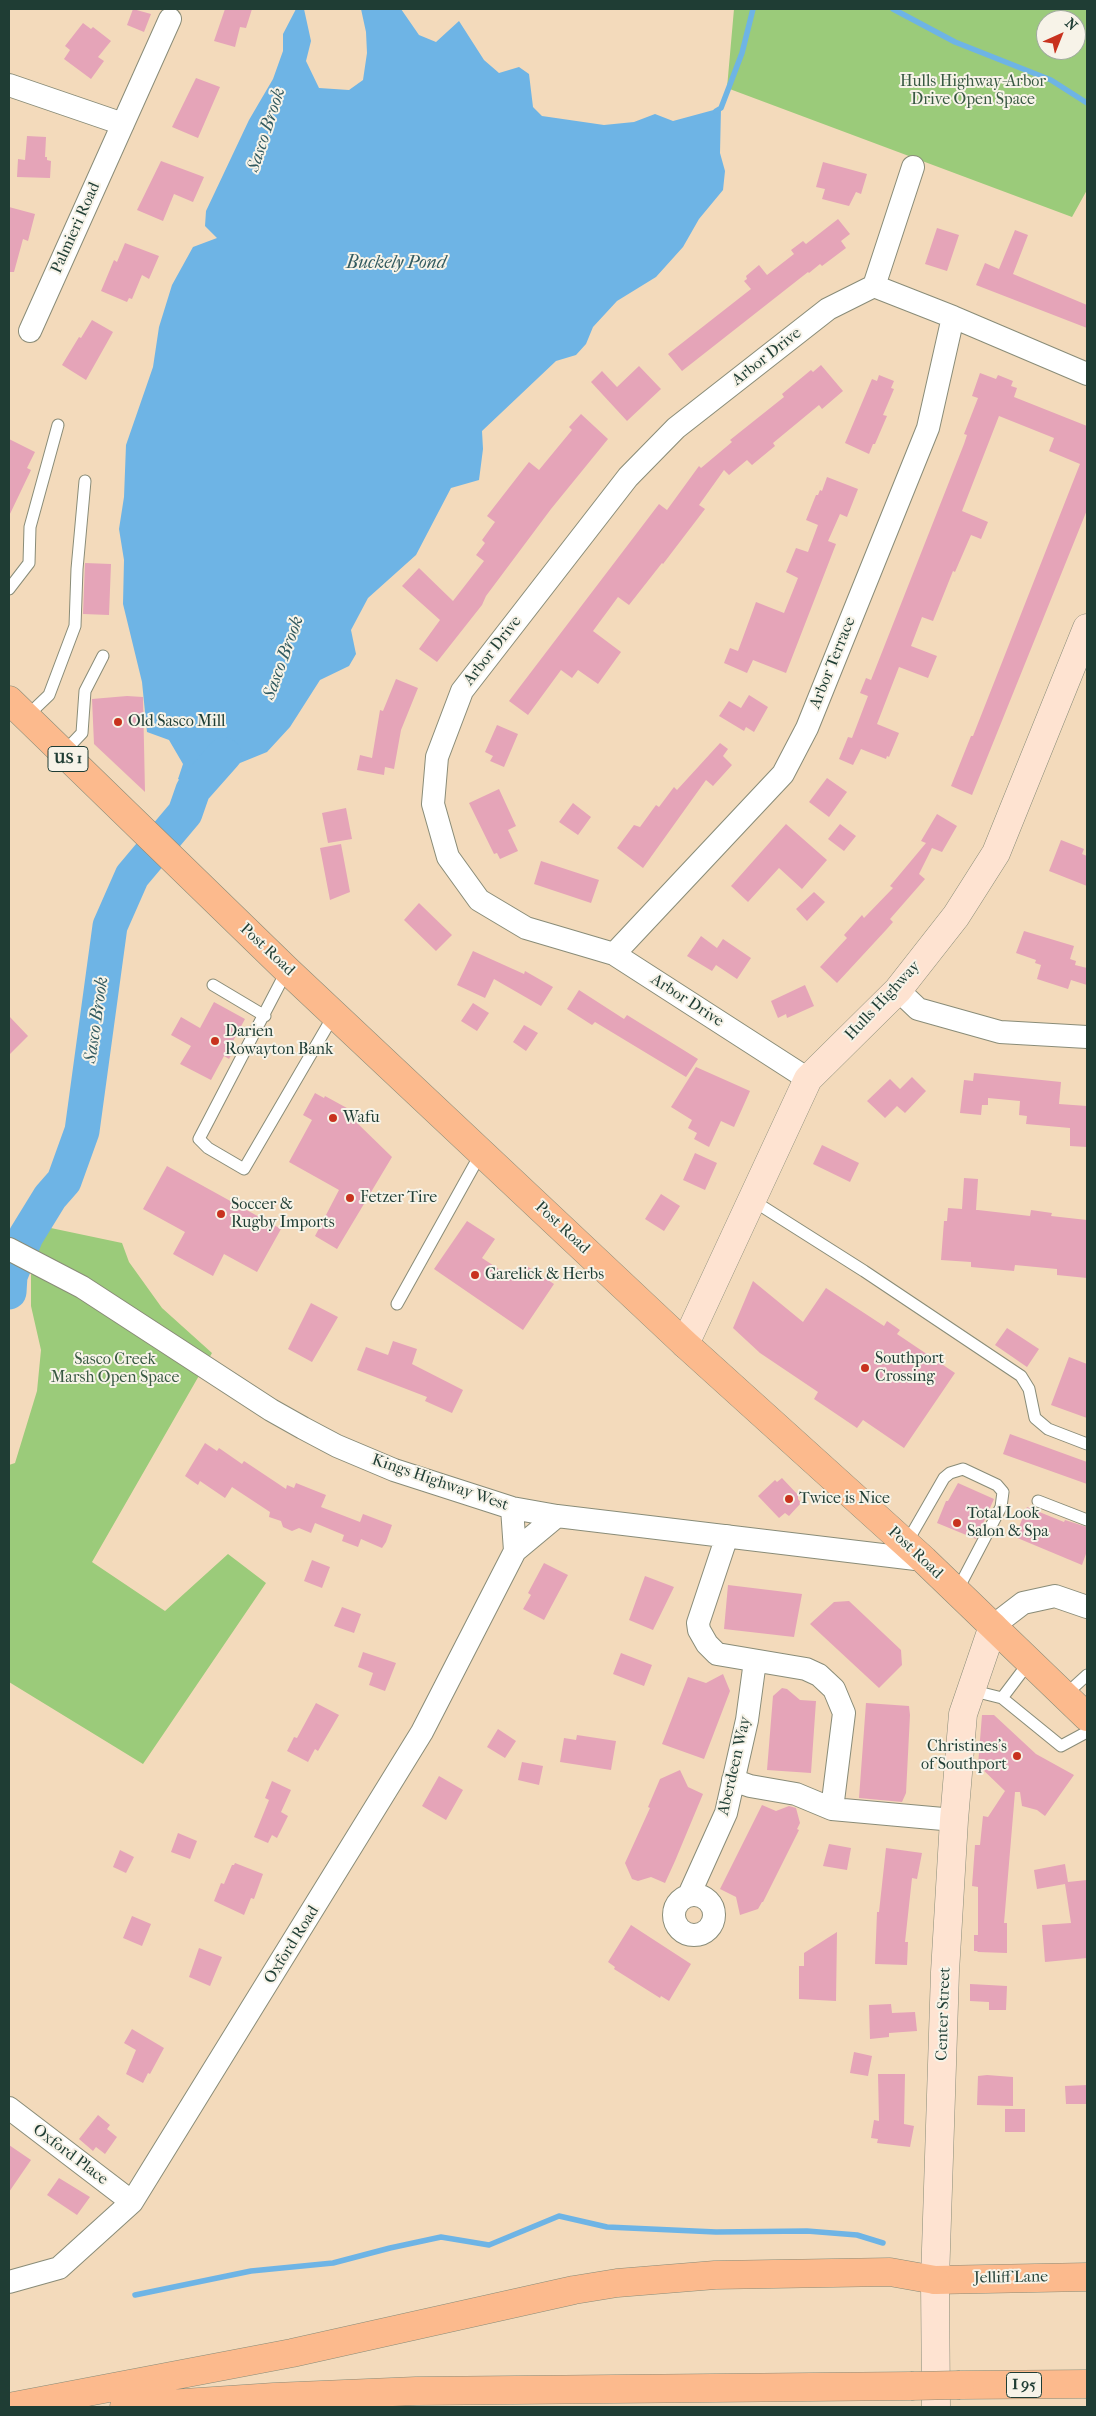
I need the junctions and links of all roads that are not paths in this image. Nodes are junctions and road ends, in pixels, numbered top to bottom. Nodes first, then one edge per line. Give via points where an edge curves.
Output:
1 (170, 19) dead end
2 (9, 85) edge
3 (122, 124) junction
4 (913, 167) dead end
5 (874, 286) junction
6 (953, 317) junction
7 (30, 331) dead end
8 (1087, 374) edge
9 (58, 424) dead end
10 (85, 481) dead end
11 (9, 589) edge
12 (1087, 628) edge
13 (103, 656) dead end
14 (17, 709) edge
15 (63, 753) junction
16 (614, 954) junction
17 (288, 970) junction
18 (213, 986) dead end
19 (898, 990) junction
20 (335, 1013) junction
21 (265, 1016) junction
22 (1087, 1038) edge
23 (808, 1079) junction
24 (482, 1151) junction
25 (752, 1200) junction
26 (9, 1249) edge
27 (396, 1304) dead end
28 (685, 1344) junction
29 (1087, 1444) edge
30 (1038, 1502) dead end
31 (512, 1508) junction
32 (557, 1516) junction
33 (1087, 1520) edge
34 (727, 1536) junction
35 (515, 1551) junction
36 (915, 1552) junction
37 (957, 1591) junction
38 (1087, 1607) edge
39 (993, 1626) junction
40 (755, 1661) junction
41 (1030, 1661) junction
42 (1087, 1675) edge
43 (970, 1690) junction
44 (1065, 1695) junction
45 (1002, 1698) junction
46 (1087, 1717) edge
47 (1087, 1732) edge
48 (733, 1780) junction
49 (832, 1809) junction
50 (954, 1820) junction
51 (689, 1895) dead end
52 (9, 2108) edge
53 (132, 2202) junction
54 (1087, 2277) edge
55 (935, 2280) junction
56 (9, 2282) edge
57 (1087, 2384) edge
58 (9, 2407) edge
59 (124, 2407) edge
60 (936, 2407) edge

1 - 3 street, Palmieri Road
2 - 3 street
3 - 7 street, Palmieri Road
4 - 5 street
5 - 6 street
5 - 16 street, Arbor Drive via 828,309 676,428 628,477 462,691 437,757 433,795 448,857 479,900 526,928
6 - 8 street
6 - 16 street, Arbor Terrace via 928,428 807,728 783,774
9 - 11 lane via 30,527 29,563
10 - 14 lane via 75,626 49,695
12 - 19 street, Hulls Highway via 996,853 956,916
13 - 15 lane via 85,691 82,733
14 - 15 main road, US 1
15 - 17 main road, Post Road / US 1
16 - 23 street, Arbor Drive
17 - 20 main road, Post Road / US 1
17 - 21 lane
18 - 21 lane
19 - 22 street via 918,1009 1000,1032
19 - 23 street, Hulls Highway
20 - 21 lane via 244,1169 199,1139
20 - 24 main road, Post Road / US 1
23 - 25 street, Hulls Highway
24 - 27 lane
24 - 28 main road, Post Road / US 1
25 - 28 street, Hulls Highway
25 - 29 lane via 1021,1376 1029,1389 1035,1418 1048,1429
26 - 31 street, Kings Highway West via 82,1287 271,1410 337,1446 394,1470
28 - 36 main road, Post Road / US 1
30 - 33 lane
31 - 32 street, Kings Highway West
31 - 35 street
32 - 34 street, Kings Highway West
32 - 35 street, Oxford Road
34 - 36 street, Kings Highway West
34 - 40 street via 698,1623 699,1630 717,1654
35 - 53 street, Oxford Road via 422,1732
36 - 37 main road, Post Road / US 1
36 - 37 lane via 944,1478 950,1473 963,1469 997,1485 1003,1492 1001,1507
37 - 39 main road, Post Road / US 1
38 - 39 street via 1055,1596 1023,1603
39 - 41 main road, Post Road / US 1
39 - 43 street, Center Street
40 - 48 street, Aberdeen Way via 747,1720
40 - 49 street via 806,1669 819,1675 839,1698 844,1712
41 - 44 main road, Post Road / US 1
41 - 45 lane
42 - 44 lane
43 - 45 lane
43 - 50 street, Center Street via 963,1714
44 - 46 main road, Post Road / US 1
45 - 47 lane via 1061,1746
48 - 49 street via 796,1794
48 - 51 street, Aberdeen Way via 726,1813
49 - 50 street
50 - 55 street, Center Street via 945,1972
52 - 53 street, Oxford Place
53 - 56 street, Oxford Road via 60,2268
54 - 55 main road, Jelliff Lane
55 - 58 main road, Jelliff Lane via 890,2272 715,2275 617,2283 292,2353
55 - 60 street, Center Street
57 - 59 main road, I 95, bridge via 416,2391

